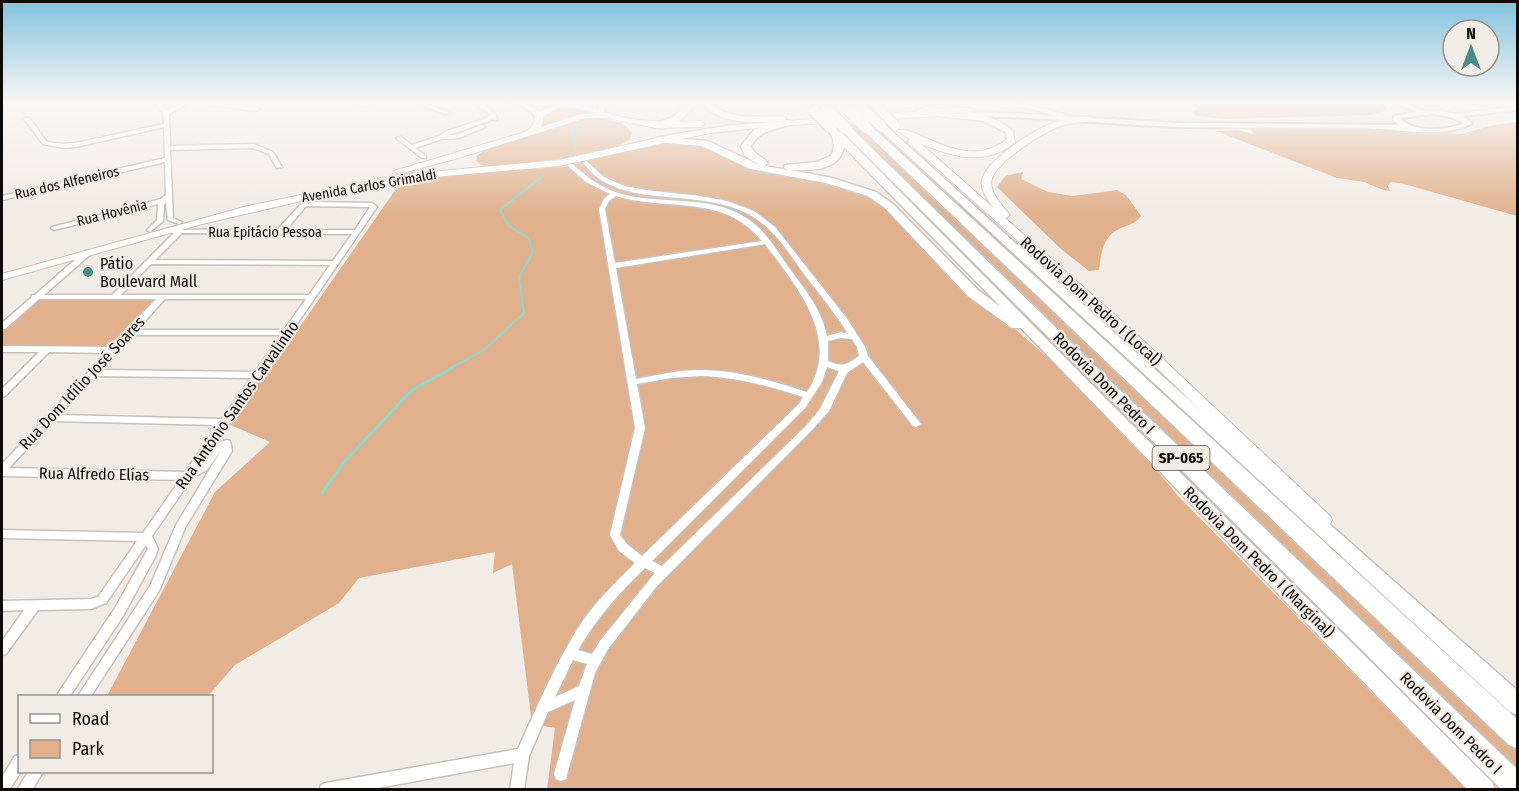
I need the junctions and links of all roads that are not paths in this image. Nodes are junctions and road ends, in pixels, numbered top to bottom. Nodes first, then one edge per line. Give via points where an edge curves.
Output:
1 (43, 140) edge
2 (93, 140) edge
3 (167, 140) edge
4 (402, 140) edge
5 (432, 140) edge
6 (507, 140) edge
7 (632, 140) edge
8 (660, 140) joint
9 (749, 140) edge
10 (839, 140) edge
11 (848, 140) edge
12 (848, 140) edge
13 (889, 140) edge
14 (889, 140) edge
15 (911, 140) edge
16 (921, 140) edge
17 (1012, 140) edge
18 (1029, 140) edge
19 (411, 147) junction
20 (487, 147) junction
21 (167, 148) junction
22 (612, 151) junction
23 (424, 157) dead end
24 (168, 159) junction
25 (586, 162) dead end
26 (570, 165) dead end
27 (279, 167) dead end
28 (491, 169) junction
29 (615, 194) junction
30 (313, 195) junction
31 (2, 198) edge
32 (167, 200) junction
33 (304, 204) junction
34 (54, 228) dead end
35 (176, 228) junction
36 (150, 230) junction
37 (280, 232) junction
38 (358, 232) junction
39 (131, 235) junction
40 (767, 242) junction
41 (1027, 243) junction
42 (88, 254) junction
43 (149, 262) junction
44 (336, 263) junction
45 (613, 266) junction
46 (2, 269) edge
47 (2, 277) edge
48 (35, 297) junction
49 (114, 297) junction
50 (162, 297) junction
51 (312, 297) junction
52 (2, 327) edge
53 (130, 332) junction
54 (286, 333) junction
55 (854, 337) junction
56 (823, 339) junction
57 (2, 349) edge
58 (47, 349) junction
59 (113, 350) junction
60 (864, 357) junction
61 (823, 363) junction
62 (851, 368) junction
63 (91, 373) junction
64 (258, 375) junction
65 (633, 382) junction
66 (2, 394) edge
67 (809, 396) junction
68 (1103, 405) junction
69 (49, 418) junction
70 (916, 424) dead end
71 (222, 426) junction
72 (227, 443) junction
73 (2, 471) edge
74 (187, 476) junction
75 (2, 534) edge
76 (147, 537) junction
77 (644, 561) junction
78 (663, 572) junction
79 (2, 606) edge
80 (34, 606) junction
81 (2, 650) edge
82 (570, 654) junction
83 (595, 660) junction
84 (1486, 678) junction
85 (582, 692) junction
86 (64, 695) edge
87 (85, 695) edge
88 (1518, 705) edge
89 (544, 708) junction
90 (1518, 737) edge
91 (522, 755) junction
92 (18, 764) edge
93 (35, 773) edge
94 (561, 774) dead end
95 (2, 788) edge
96 (1518, 788) edge
97 (24, 789) edge
98 (326, 789) edge
99 (517, 789) edge
100 (1484, 789) edge

1 - 2 street via 63,146
3 - 21 street
4 - 19 street
5 - 19 street
6 - 20 main road, Avenida Carlos Grimaldi
7 - 22 main road
8 - 22 main road, Avenida Carlos Grimaldi
8 - 68 highway via 704,143 754,167 828,180 872,194 889,206 973,293 1044,347
9 - 10 highway via 749,154 760,162 806,168 836,157
11 - 68 highway, Rodovia Dom Pedro I (Marginal) / SP-065
12 - 96 highway, Rodovia Dom Pedro I / SP-065 via 1207,482
13 - 84 highway, SP-065
14 - 90 highway, Rodovia Dom Pedro I / SP-065
15 - 41 main road, Rodovia Dom Pedro I (Local)
16 - 17 main road, Avenida Carlos Grimaldi via 964,153 991,152 1008,146
18 - 41 main road via 990,171 987,186
19 - 23 street
20 - 28 main road via 474,154 472,161
20 - 35 main road, Avenida Carlos Grimaldi via 265,200
21 - 24 street
21 - 27 street via 254,146 271,153
22 - 28 main road, Avenida Carlos Grimaldi via 544,166
24 - 31 street, Rua dos Alfeneiros
24 - 32 street
25 - 55 street via 599,176 628,189 718,199 761,215
26 - 29 street via 590,183
28 - 30 main road, Avenida Carlos Grimaldi via 399,178
29 - 40 street via 642,201 716,208 743,218
29 - 45 street via 602,209
30 - 33 street
30 - 35 main road, Avenida Carlos Grimaldi
32 - 34 street, Rua Hovênia
32 - 35 street
32 - 36 street via 160,208 160,221
33 - 37 street
33 - 38 street, Rua Antônio Santos Carvalinho via 374,206
35 - 36 main road, Avenida Carlos Grimaldi
35 - 37 street, Rua Epitácio Pessoa
35 - 42 main road, Avenida Carlos Grimaldi
35 - 43 street
36 - 39 main road, Avenida Carlos Grimaldi
37 - 38 street, Rua Epitácio Pessoa
38 - 44 street, Rua Antônio Santos Carvalinho
39 - 42 main road
39 - 46 main road, Avenida Carlos Grimaldi
40 - 45 street
40 - 56 street via 808,299 819,319
41 - 84 main road, Rodovia Dom Pedro I (Local) via 1306,502
42 - 47 main road, Avenida Carlos Grimaldi
42 - 48 street
43 - 44 street
43 - 49 street
44 - 51 street, Rua Antônio Santos Carvalinho
45 - 65 street
48 - 49 street
48 - 52 street
49 - 50 street
50 - 51 street
50 - 53 street, Rua Dom Idílio José Soares
51 - 54 street, Rua Antônio Santos Carvalinho
53 - 54 street
53 - 59 street, Rua Dom Idílio José Soares
54 - 64 street, Rua Antônio Santos Carvalinho
55 - 56 street
55 - 60 street
56 - 61 street
57 - 58 street
58 - 59 street
58 - 66 street
59 - 63 street, Rua Dom Idílio José Soares
60 - 62 street
60 - 70 street
61 - 62 street
61 - 67 street via 820,378
62 - 78 street via 843,371 824,411 809,428
63 - 64 street
63 - 69 street, Rua Dom Idílio José Soares
64 - 71 street, Rua Antônio Santos Carvalinho
65 - 67 street via 686,373 713,374 737,376
65 - 77 street via 640,428 615,535 625,550
67 - 77 street
68 - 100 highway, Rodovia Dom Pedro I (Marginal) / SP-065
69 - 71 street
69 - 73 street, Rua Dom Idílio José Soares
71 - 72 street
71 - 74 street, Rua Antônio Santos Carvalinho
72 - 74 street via 218,447 204,467
72 - 87 street via 227,450 181,525 154,588
73 - 74 street, Rua Alfredo Elías
74 - 76 street, Rua Antônio Santos Carvalinho
75 - 76 street
76 - 80 street, Rua Antônio Santos Carvalinho via 98,603
76 - 86 street via 153,549 151,554 119,612
77 - 78 street
77 - 82 street via 585,627
78 - 83 street via 628,612
79 - 80 street
80 - 81 street
82 - 83 street
82 - 89 street
83 - 85 street
84 - 88 highway, SP-065
85 - 89 street
85 - 94 street
89 - 91 street
91 - 98 street
91 - 99 street
92 - 95 street
93 - 97 street

